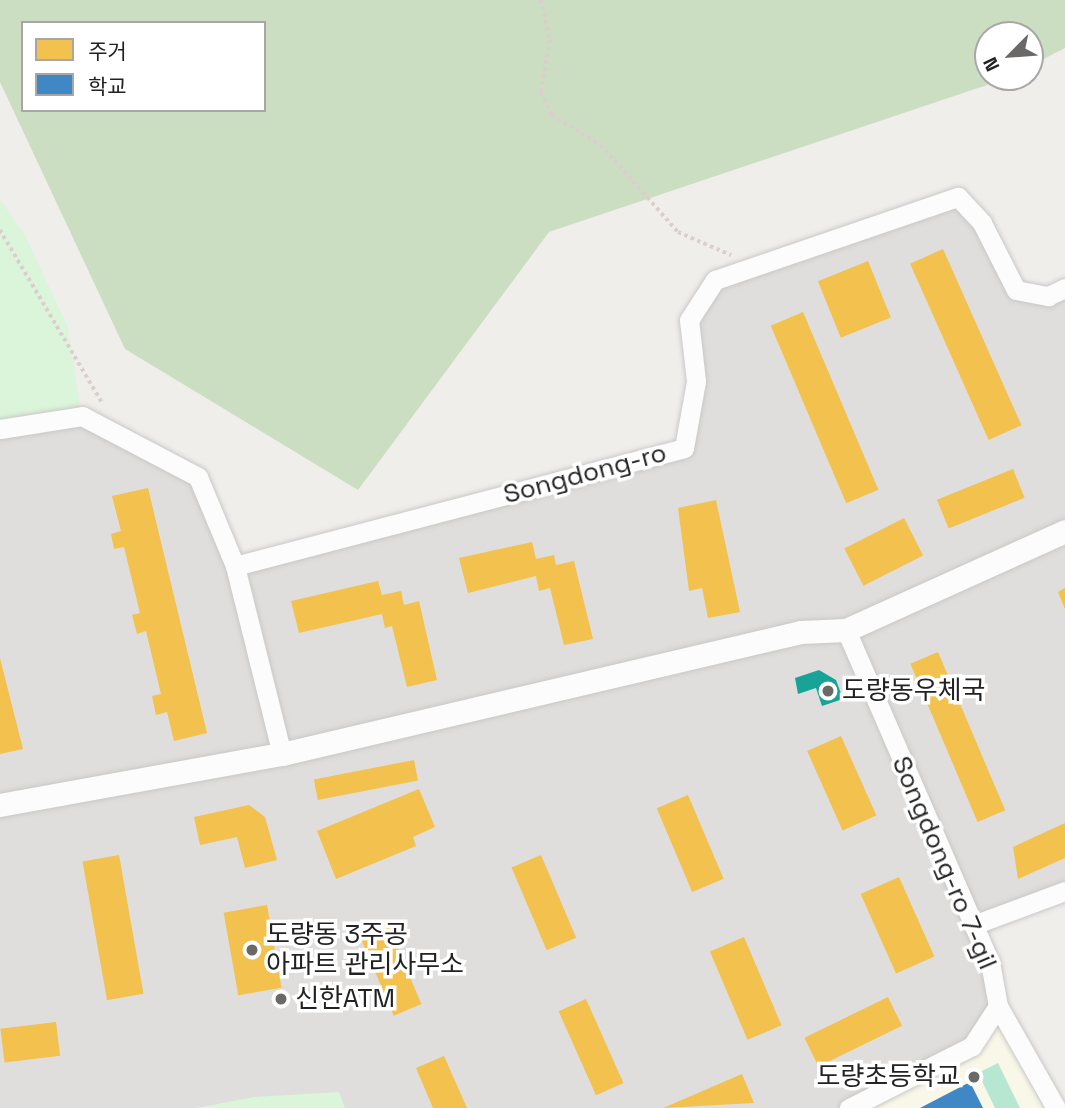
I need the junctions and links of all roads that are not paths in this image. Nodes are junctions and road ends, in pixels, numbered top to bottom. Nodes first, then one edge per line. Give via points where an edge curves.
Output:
1 (1065, 288) edge
2 (0, 429) edge
3 (1065, 531) edge
4 (235, 566) junction
5 (846, 629) junction
6 (282, 754) junction
7 (0, 805) edge
8 (1061, 894) edge
9 (973, 925) junction
10 (998, 1006) junction
11 (849, 1108) edge
12 (1056, 1108) edge

1 - 4 street, Songdong-ro via 1048,296 1016,290 982,223 958,197 715,280 689,320 696,381 684,448
2 - 4 street via 82,416 117,439 198,477
3 - 5 street
4 - 6 street
5 - 6 street via 801,632
5 - 9 street, Songdong-ro 7-gil
6 - 7 street
8 - 9 street
9 - 10 street, Songdong-ro 7-gil via 990,962
10 - 11 street, Songdong-ro 7-gil via 972,1046
10 - 12 street

